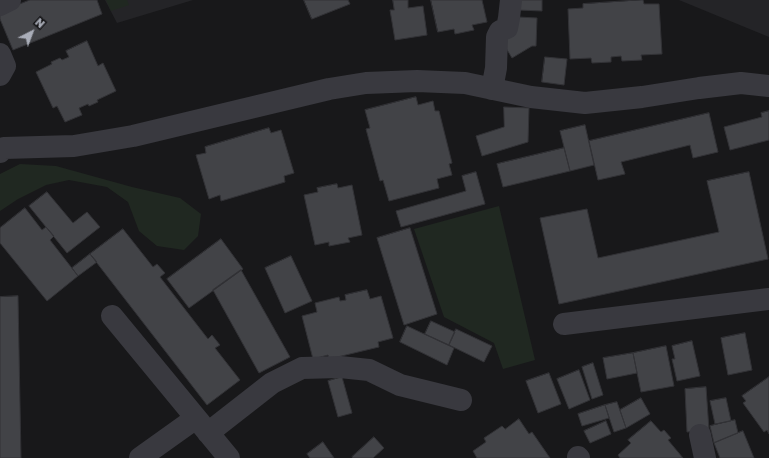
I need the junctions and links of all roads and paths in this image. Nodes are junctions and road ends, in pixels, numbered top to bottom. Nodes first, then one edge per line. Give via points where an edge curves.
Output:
1 (10, 0) edge
2 (511, 0) edge
3 (0, 5) edge
4 (0, 54) edge
5 (0, 75) edge
6 (769, 86) edge
7 (492, 89) junction
8 (1, 144) edge
9 (769, 299) edge
10 (112, 316) dead end
11 (564, 324) dead end
12 (461, 400) dead end
13 (202, 425) junction
14 (700, 435) dead end
15 (140, 458) edge
16 (229, 458) edge
17 (705, 458) edge

1 - 3 street
2 - 7 street via 507,28 500,31 496,37 496,68
4 - 5 street via 5,66
6 - 7 street via 741,83 585,103 531,97
7 - 8 street via 465,83 366,83 329,89 133,136 74,146
9 - 11 street
10 - 13 street
12 - 13 street via 400,385 369,370 340,367 302,368
13 - 15 street
13 - 16 street
14 - 17 street

